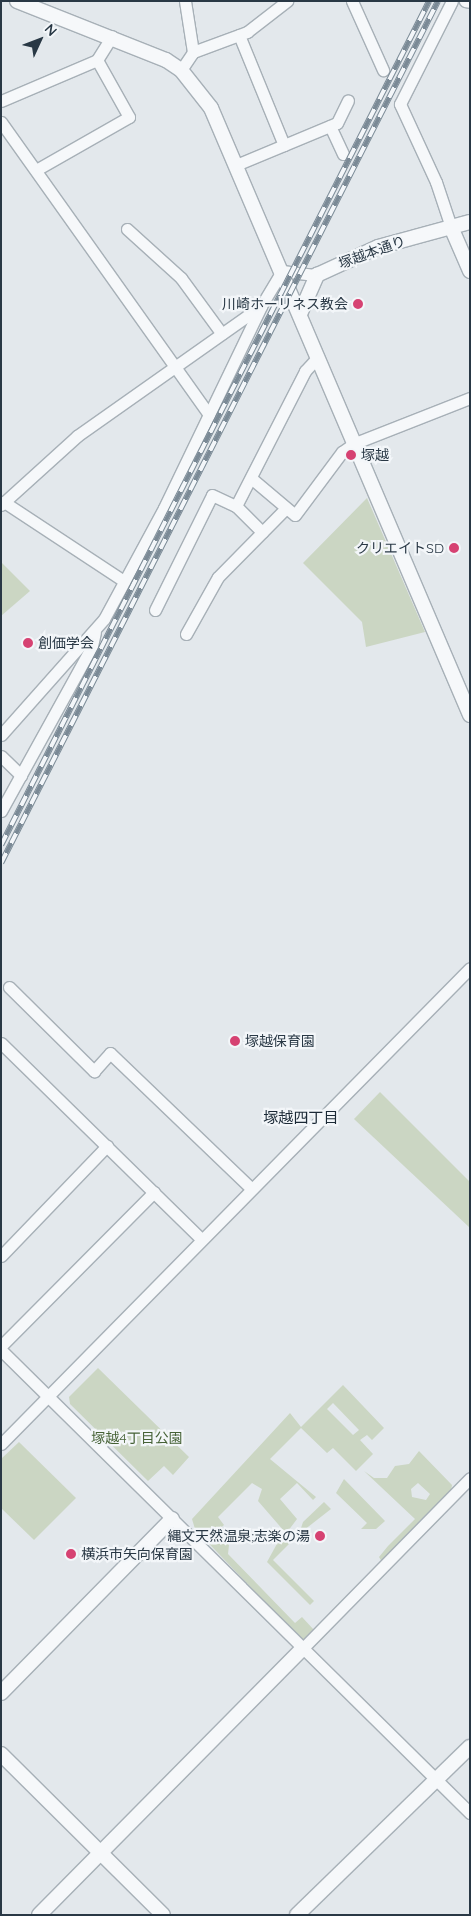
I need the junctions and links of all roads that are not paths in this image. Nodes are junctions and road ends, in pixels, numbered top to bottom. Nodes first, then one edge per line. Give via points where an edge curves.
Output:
1 (17, 1) edge
2 (185, 1) edge
3 (287, 1) edge
4 (352, 1) edge
5 (452, 1) edge
6 (465, 1) edge
7 (470, 2) edge
8 (239, 35) junction
9 (112, 36) junction
10 (193, 52) junction
11 (97, 60) junction
12 (181, 70) junction
13 (383, 70) dead end
14 (348, 100) dead end
15 (1, 101) edge
16 (1, 122) edge
17 (330, 126) junction
18 (284, 145) junction
19 (343, 154) dead end
20 (236, 165) junction
21 (36, 170) junction
22 (470, 222) edge
23 (451, 227) junction
24 (127, 229) dead end
25 (282, 271) junction
26 (470, 271) edge
27 (317, 275) junction
28 (262, 306) junction
29 (300, 314) junction
30 (222, 334) junction
31 (318, 357) junction
32 (174, 367) junction
33 (470, 398) edge
34 (209, 415) junction
35 (355, 443) junction
36 (251, 478) junction
37 (3, 503) edge
38 (236, 506) junction
39 (285, 509) junction
40 (262, 532) junction
41 (124, 581) junction
42 (155, 610) dead end
43 (95, 630) junction
44 (186, 634) dead end
45 (470, 715) edge
46 (1, 735) edge
47 (1, 756) edge
48 (21, 776) junction
49 (1, 811) edge
50 (470, 968) edge
51 (9, 987) dead end
52 (1, 1043) edge
53 (107, 1146) junction
54 (251, 1188) junction
55 (154, 1192) junction
56 (201, 1239) junction
57 (1, 1256) edge
58 (1, 1348) edge
59 (48, 1396) junction
60 (1, 1444) edge
61 (470, 1478) edge
62 (172, 1519) junction
63 (303, 1648) junction
64 (1, 1692) edge
65 (470, 1747) edge
66 (1, 1754) edge
67 (437, 1780) junction
68 (470, 1813) edge
69 (101, 1853) junction
70 (39, 1915) edge
71 (163, 1915) edge
72 (298, 1915) edge

1 - 9 street
2 - 10 street
3 - 8 street
4 - 13 street
5 - 23 street via 400,104 436,182
6 - 7 street
8 - 10 street
8 - 18 street
9 - 11 street
9 - 12 street
10 - 12 street
11 - 15 street
11 - 21 street via 129,117
12 - 20 street via 211,108
14 - 17 street via 337,123
16 - 21 street
17 - 18 street
17 - 19 street
18 - 20 street
20 - 25 street
21 - 32 street
22 - 23 street, 塚越本通り
23 - 26 street
23 - 27 street, 塚越本通り via 378,247
24 - 30 street via 182,278
25 - 27 street
25 - 28 street
25 - 29 street
27 - 29 street
28 - 30 street
28 - 34 street
29 - 31 street
30 - 32 street
31 - 35 street
31 - 36 street via 305,371
32 - 34 street
32 - 37 street via 77,436
33 - 35 street
34 - 41 street
35 - 39 street via 342,452 296,515
35 - 45 street
36 - 38 street
36 - 39 street
37 - 41 street
38 - 40 street
38 - 42 street via 212,495
39 - 40 street
40 - 44 street via 218,577
41 - 43 street
43 - 46 street
43 - 48 street via 92,646
47 - 48 street
48 - 49 street
50 - 54 street
51 - 54 street via 94,1071 110,1053
52 - 53 street
53 - 55 street
53 - 57 street
54 - 56 street
55 - 56 street
55 - 58 street
56 - 59 street
58 - 59 street
59 - 60 street
59 - 62 street
61 - 63 street
62 - 63 street
62 - 64 street
63 - 67 street
63 - 69 street
65 - 67 street
66 - 69 street
67 - 68 street
67 - 72 street
69 - 70 street
69 - 71 street

